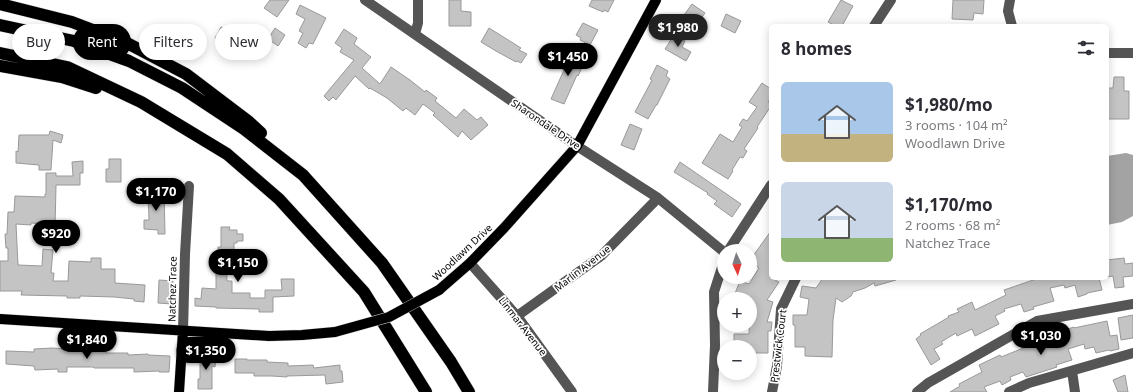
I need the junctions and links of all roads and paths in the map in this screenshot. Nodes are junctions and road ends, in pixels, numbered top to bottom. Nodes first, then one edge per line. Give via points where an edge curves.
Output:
1 (365, 0) edge
2 (418, 0) edge
3 (656, 0) edge
4 (891, 0) edge
5 (1010, 0) edge
6 (0, 4) edge
7 (0, 24) edge
8 (875, 24) edge
9 (1011, 24) edge
10 (415, 34) junction
11 (0, 53) edge
12 (1109, 53) edge
13 (1133, 53) edge
14 (0, 66) edge
15 (141, 102) junction
16 (577, 146) junction
17 (303, 174) junction
18 (189, 186) dead end
19 (769, 188) edge
20 (658, 198) junction
21 (733, 244) edge
22 (717, 246) edge
23 (470, 263) junction
24 (795, 280) edge
25 (717, 283) edge
26 (1133, 304) edge
27 (517, 316) junction
28 (0, 319) edge
29 (183, 331) junction
30 (1133, 353) edge
31 (1072, 371) junction
32 (179, 392) edge
33 (426, 392) edge
34 (469, 392) edge
35 (572, 392) edge
36 (713, 392) edge
37 (772, 392) edge
38 (917, 392) edge
39 (1009, 392) edge
40 (1075, 392) edge

1 - 10 street, Sharondale Drive
2 - 10 street via 418,23
3 - 16 main road, Woodlawn Drive
4 - 8 street
5 - 9 street via 1008,11
6 - 17 highway via 72,22 127,43 186,74 254,126
7 - 17 highway via 74,41 129,61 182,88 244,129
10 - 16 street, Sharondale Drive
11 - 15 highway via 67,67
12 - 13 street
14 - 15 highway via 62,77
15 - 33 highway via 227,154 279,199 364,292
16 - 20 street, Sharondale Drive
16 - 23 main road, Woodlawn Drive
17 - 34 highway via 382,263
18 - 29 street, Natchez Trace
19 - 21 street
20 - 22 street, Sharondale Drive
20 - 27 street, Marlin Avenue via 601,256
23 - 27 street, Linmar Avenue
23 - 29 main road, Woodlawn Drive, bridge via 439,290 389,317 335,332 269,336
24 - 37 street, Prestwick Court via 781,309 777,366
25 - 36 street via 714,292
26 - 38 street via 1037,321 928,383
27 - 35 street, Linmar Avenue
28 - 29 main road, Woodlawn Drive
29 - 32 main road, Natchez Trace
30 - 31 street
31 - 39 street via 1029,383
31 - 40 street

